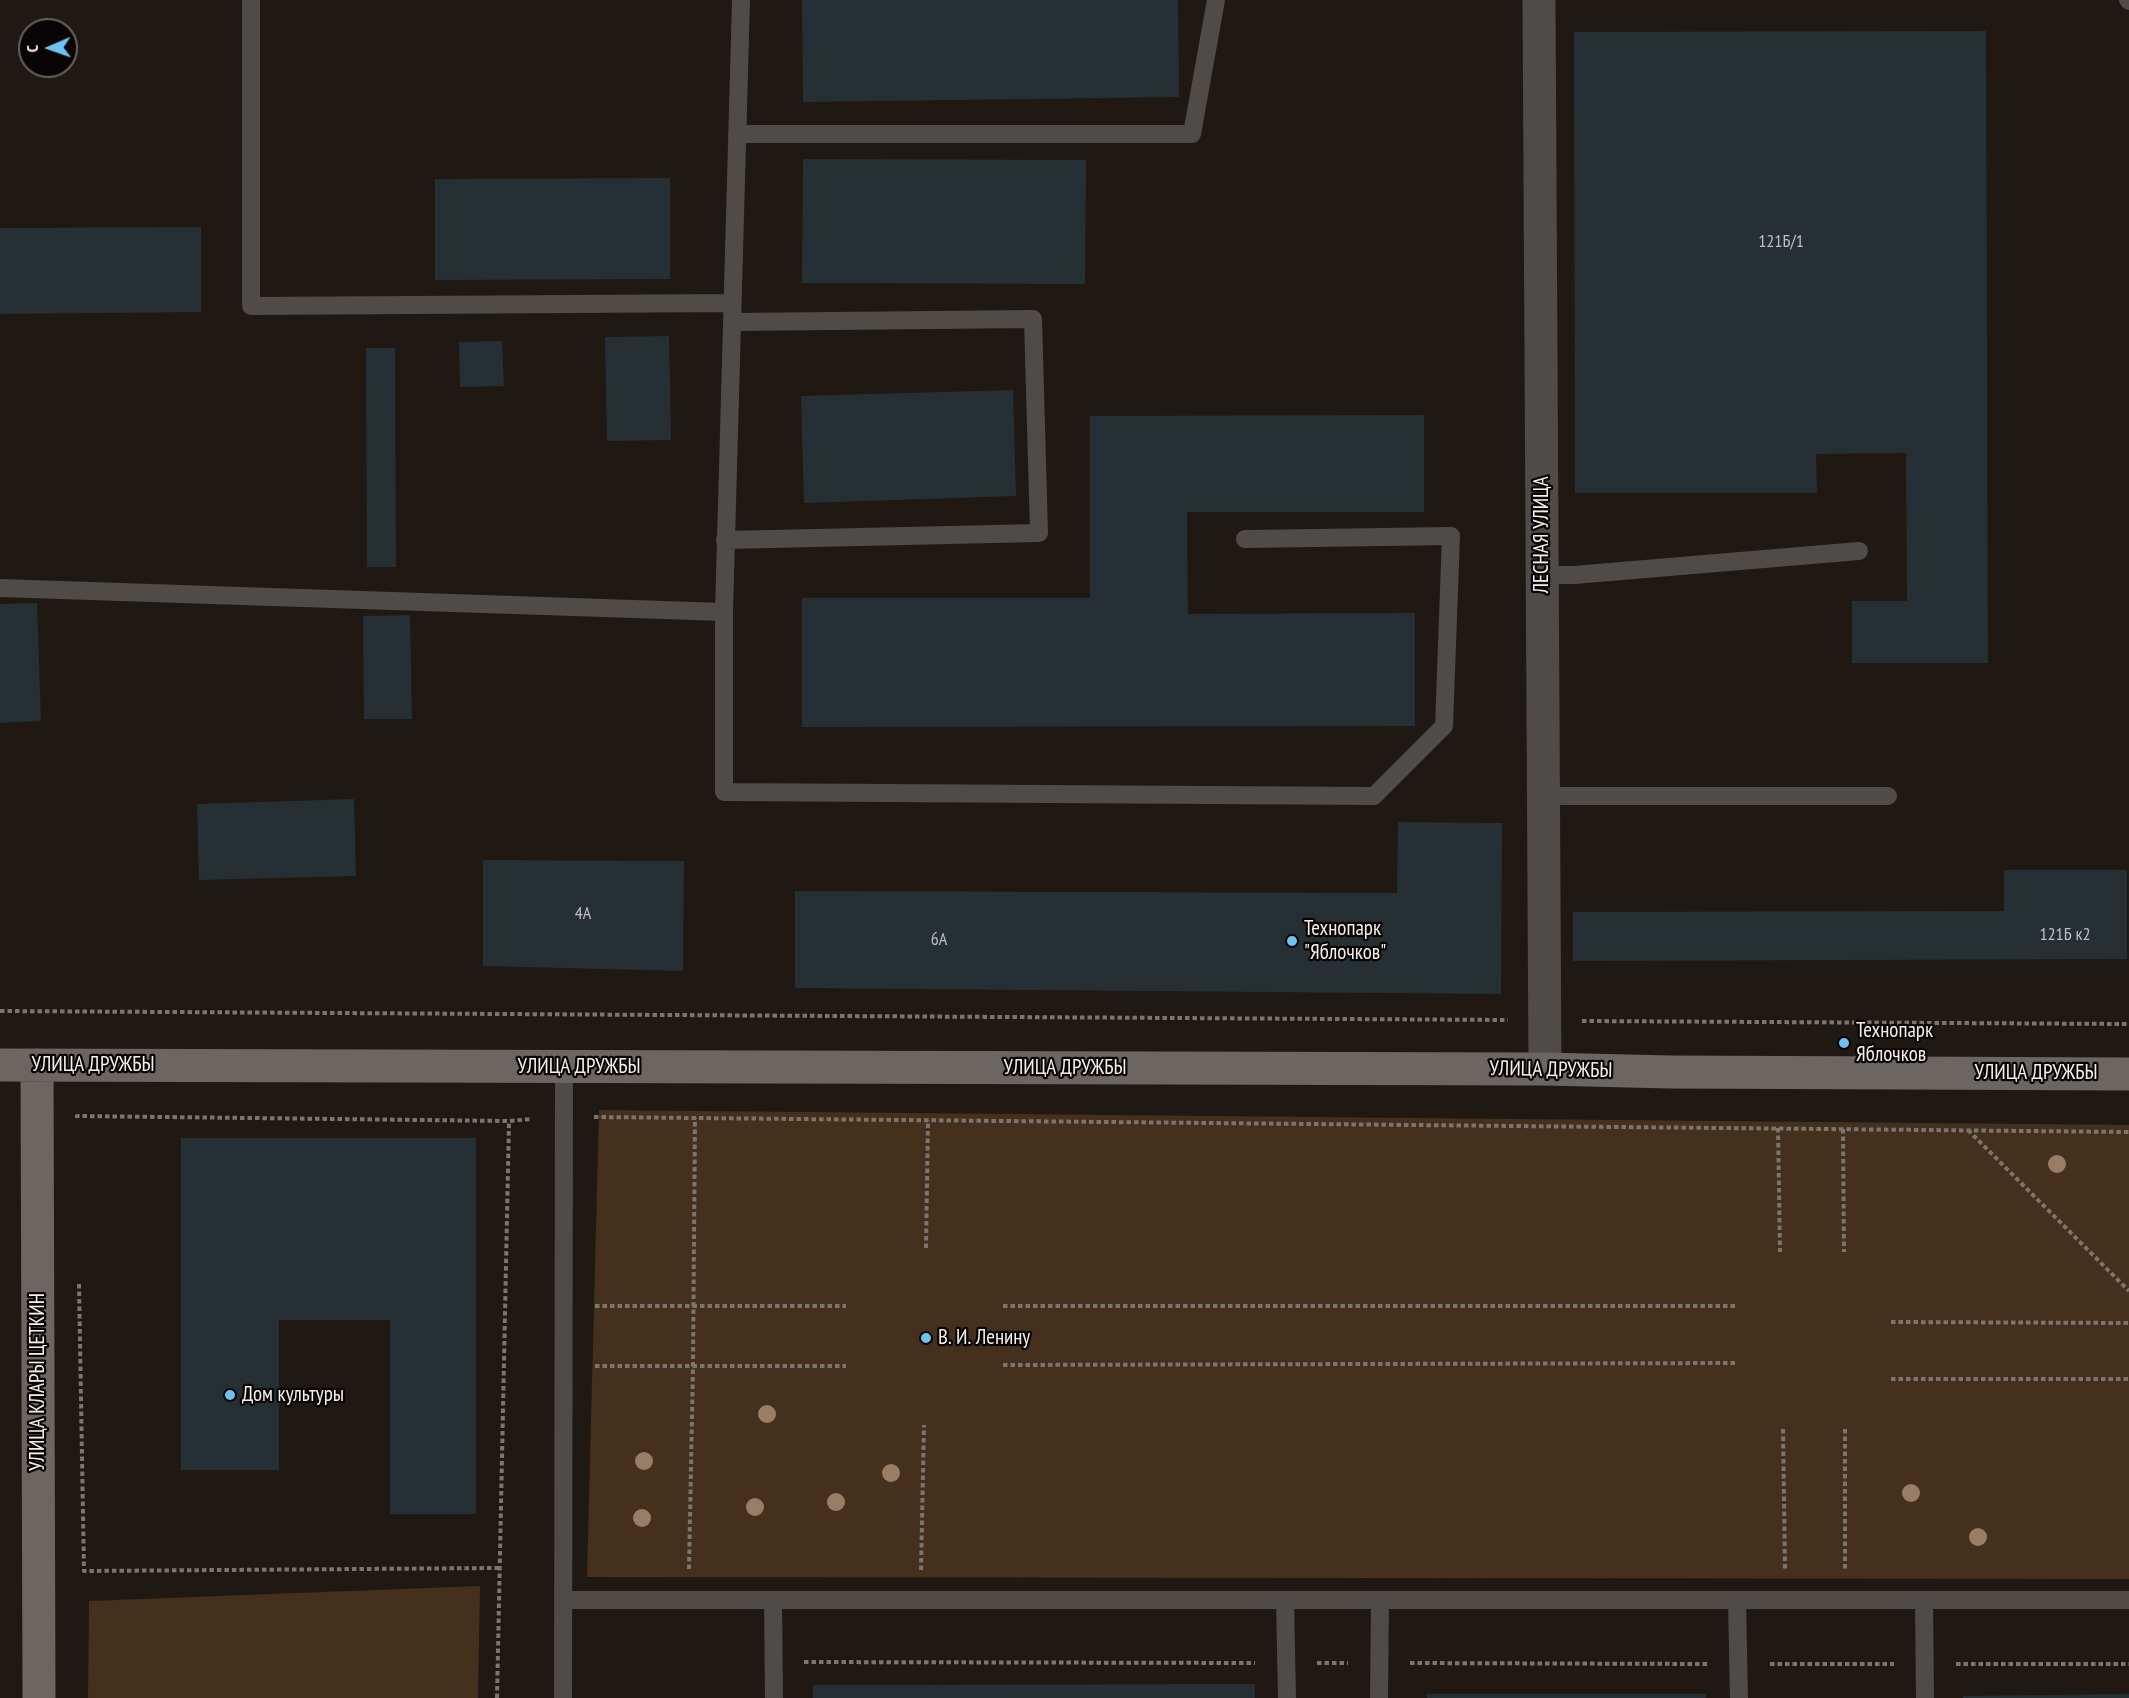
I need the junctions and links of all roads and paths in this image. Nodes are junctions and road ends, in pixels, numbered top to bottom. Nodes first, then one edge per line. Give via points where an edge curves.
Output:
1 (250, 0) edge
2 (741, 0) edge
3 (1216, 0) edge
4 (1539, 0) edge
5 (737, 134) junction
6 (732, 313) junction
7 (1245, 539) dead end
8 (725, 540) junction
9 (1859, 551) dead end
10 (1542, 575) junction
11 (0, 588) edge
12 (724, 612) junction
13 (1888, 795) dead end
14 (1543, 796) junction
15 (0, 1011) edge
16 (1544, 1021) junction
17 (2129, 1024) edge
18 (0, 1065) edge
19 (37, 1065) junction
20 (564, 1067) junction
21 (1545, 1069) junction
22 (2129, 1074) edge
23 (564, 1117) junction
24 (695, 1119) junction
25 (928, 1120) junction
26 (509, 1121) junction
27 (77, 1128) dead end
28 (1778, 1128) junction
29 (1844, 1129) junction
30 (1968, 1130) junction
31 (2129, 1132) edge
32 (926, 1248) dead end
33 (1780, 1252) dead end
34 (1844, 1252) dead end
35 (79, 1284) dead end
36 (2129, 1291) edge
37 (564, 1306) junction
38 (693, 1306) junction
39 (846, 1306) dead end
40 (1003, 1306) dead end
41 (1735, 1306) dead end
42 (1891, 1322) dead end
43 (2129, 1323) edge
44 (1734, 1363) dead end
45 (1003, 1365) dead end
46 (563, 1366) junction
47 (693, 1366) junction
48 (846, 1366) dead end
49 (1891, 1379) dead end
50 (2129, 1379) edge
51 (924, 1425) dead end
52 (1783, 1429) dead end
53 (1845, 1429) dead end
54 (500, 1568) junction
55 (563, 1600) junction
56 (688, 1600) junction
57 (773, 1600) junction
58 (921, 1600) junction
59 (1285, 1600) junction
60 (1380, 1600) junction
61 (1737, 1600) junction
62 (1785, 1600) junction
63 (1845, 1600) junction
64 (1924, 1600) junction
65 (2129, 1600) edge
66 (774, 1662) junction
67 (1287, 1663) junction
68 (1380, 1663) junction
69 (1738, 1664) junction
70 (2129, 1664) edge
71 (1925, 1665) junction
72 (39, 1698) edge
73 (497, 1698) edge
74 (562, 1698) edge
75 (774, 1698) edge
76 (1287, 1698) edge
77 (1379, 1698) edge
78 (1739, 1698) edge
79 (1926, 1698) edge

1 - 6 lane via 251,306
2 - 5 lane
3 - 5 lane via 1192,134
4 - 10 street, ЛЕСНАЯ УЛИЦА
5 - 6 lane
6 - 8 lane
6 - 8 lane via 1034,319 1039,533
7 - 12 lane via 1451,536 1444,726 1374,796 724,792
8 - 12 lane
9 - 10 lane
10 - 14 street, ЛЕСНАЯ УЛИЦА
11 - 12 lane
13 - 14 lane
14 - 16 street, ЛЕСНАЯ УЛИЦА
15 - 16 path
16 - 17 path
16 - 21 street, ЛЕСНАЯ УЛИЦА
18 - 19 main road, УЛИЦА ДРУЖБЫ
19 - 20 main road, УЛИЦА ДРУЖБЫ
19 - 72 main road, УЛИЦА КЛАРЫ ЦЕТКИН
20 - 21 main road, УЛИЦА ДРУЖБЫ
20 - 23 lane
21 - 22 main road, УЛИЦА ДРУЖБЫ
23 - 24 path
23 - 26 path
23 - 37 lane
24 - 25 path
24 - 38 path
25 - 28 path
25 - 32 path
26 - 27 path via 77,1116
26 - 54 path
28 - 29 path
28 - 33 path
29 - 30 path
29 - 34 path
30 - 31 path
30 - 36 path
35 - 54 path via 84,1571
37 - 38 path
37 - 46 lane
38 - 39 path
38 - 47 path
40 - 41 path
42 - 43 path
44 - 45 path
46 - 47 path
46 - 55 lane
47 - 48 path
47 - 56 path
49 - 50 path
51 - 58 path
52 - 62 path
53 - 63 path
54 - 73 path
55 - 56 lane
55 - 74 lane
56 - 57 lane
57 - 58 lane
57 - 66 lane
58 - 59 lane
59 - 60 lane
59 - 67 lane
60 - 61 lane
60 - 68 lane
61 - 62 lane
61 - 69 lane
62 - 63 lane
63 - 64 lane
64 - 65 lane
64 - 71 lane
66 - 67 path
66 - 75 lane
67 - 68 path
67 - 76 lane
68 - 69 path
68 - 77 lane
69 - 71 path
69 - 78 lane
70 - 71 path
71 - 79 lane

